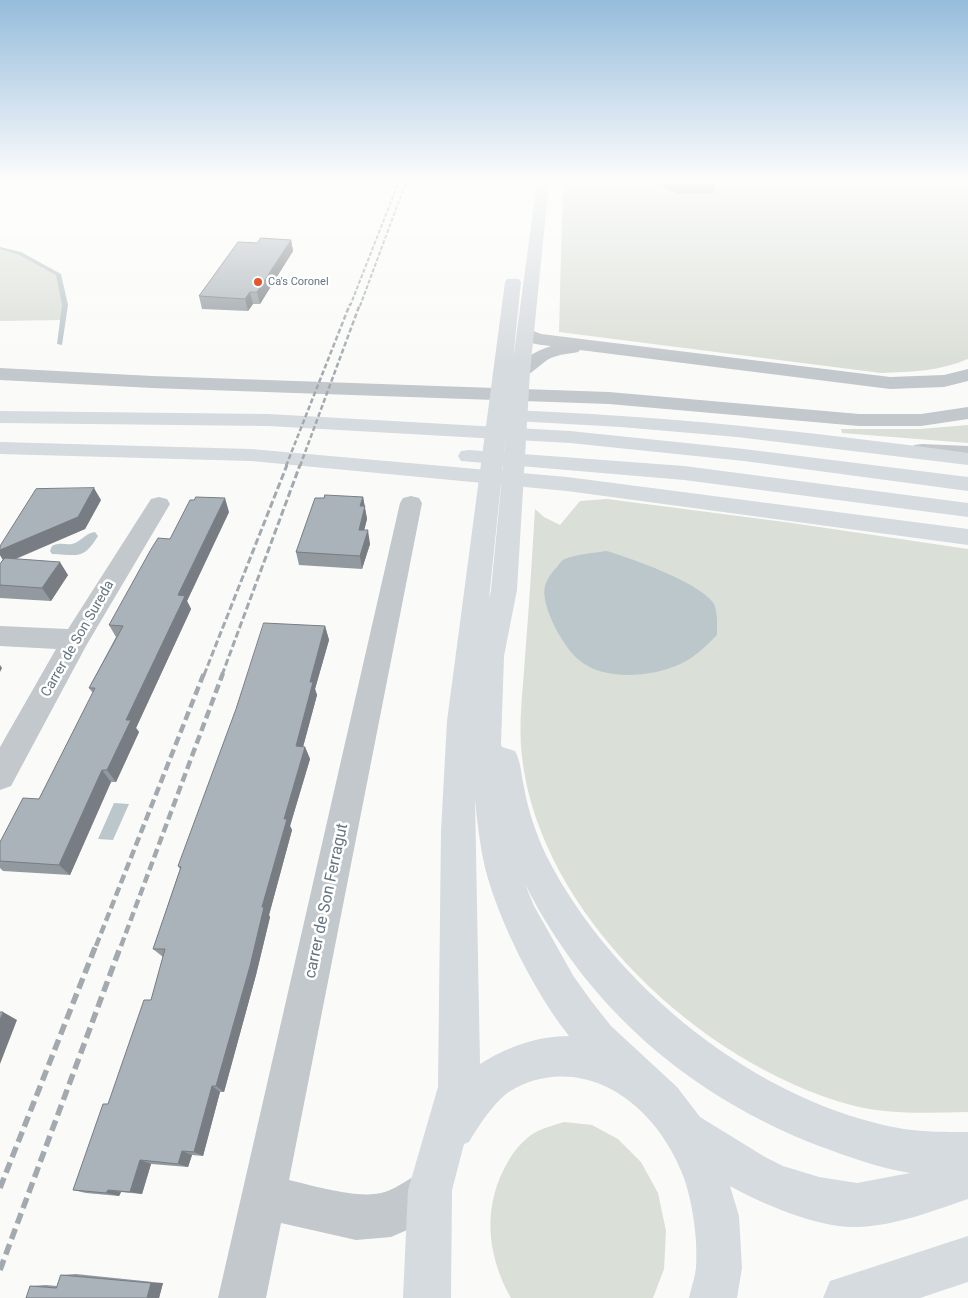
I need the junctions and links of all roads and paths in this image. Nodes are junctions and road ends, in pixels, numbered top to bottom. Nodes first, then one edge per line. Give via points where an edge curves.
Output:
1 (519, 243) edge
2 (536, 243) edge
3 (526, 333) junction
4 (614, 349) junction
5 (521, 372) junction
6 (0, 374) edge
7 (968, 375) edge
8 (968, 400) edge
9 (0, 411) edge
10 (968, 413) edge
11 (270, 415) junction
12 (0, 417) edge
13 (841, 418) junction
14 (570, 427) junction
15 (0, 439) edge
16 (0, 448) edge
17 (254, 449) junction
18 (893, 449) junction
19 (968, 452) edge
20 (968, 459) edge
21 (567, 473) junction
22 (968, 484) edge
23 (160, 504) dead end
24 (411, 504) dead end
25 (968, 510) edge
26 (968, 537) edge
27 (504, 590) junction
28 (0, 636) edge
29 (75, 640) junction
30 (0, 776) edge
31 (636, 1080) junction
32 (685, 1133) junction
33 (443, 1146) junction
34 (968, 1154) edge
35 (968, 1178) edge
36 (430, 1190) junction
37 (263, 1197) junction
38 (427, 1238) junction
39 (968, 1259) edge
40 (242, 1298) edge
41 (427, 1298) edge
42 (440, 1298) edge
43 (713, 1298) edge
44 (847, 1298) edge

1 - 33 main road via 505,337 462,711 459,1087
2 - 3 main road
3 - 4 street via 534,338
3 - 5 main road
4 - 5 street via 556,350 539,357
4 - 7 street via 890,383 944,381
5 - 27 main road
6 - 13 street via 284,388 570,396
8 - 13 street via 916,412
9 - 11 main road via 64,407
10 - 13 street via 907,422
11 - 12 main road
11 - 14 main road
14 - 18 main road via 702,427
14 - 22 main road
15 - 17 main road via 117,440
16 - 17 main road
17 - 21 main road
18 - 19 street
18 - 20 main road
21 - 25 main road via 768,482
21 - 26 main road
23 - 29 street, Carrer de Son Sureda
24 - 37 street, carrer de Son Ferragut
27 - 31 main road via 490,656 486,744 502,867 521,919 560,991 597,1040
27 - 34 main road via 503,742 510,798 530,859 563,918 582,944 621,991 664,1034 756,1098 788,1114 860,1140 926,1153
28 - 29 street
29 - 30 street, Carrer de Son Sureda
31 - 32 main road via 662,1102
31 - 33 main road via 600,1061 562,1056 526,1062 492,1079 464,1110
32 - 35 main road via 752,1175 792,1192 854,1205 880,1202
32 - 43 main road via 705,1174 716,1216 719,1268
33 - 36 main road
36 - 37 street via 391,1214 356,1217
36 - 38 main road
37 - 40 street, carrer de Son Ferragut
38 - 41 main road
38 - 42 main road
39 - 44 main road

